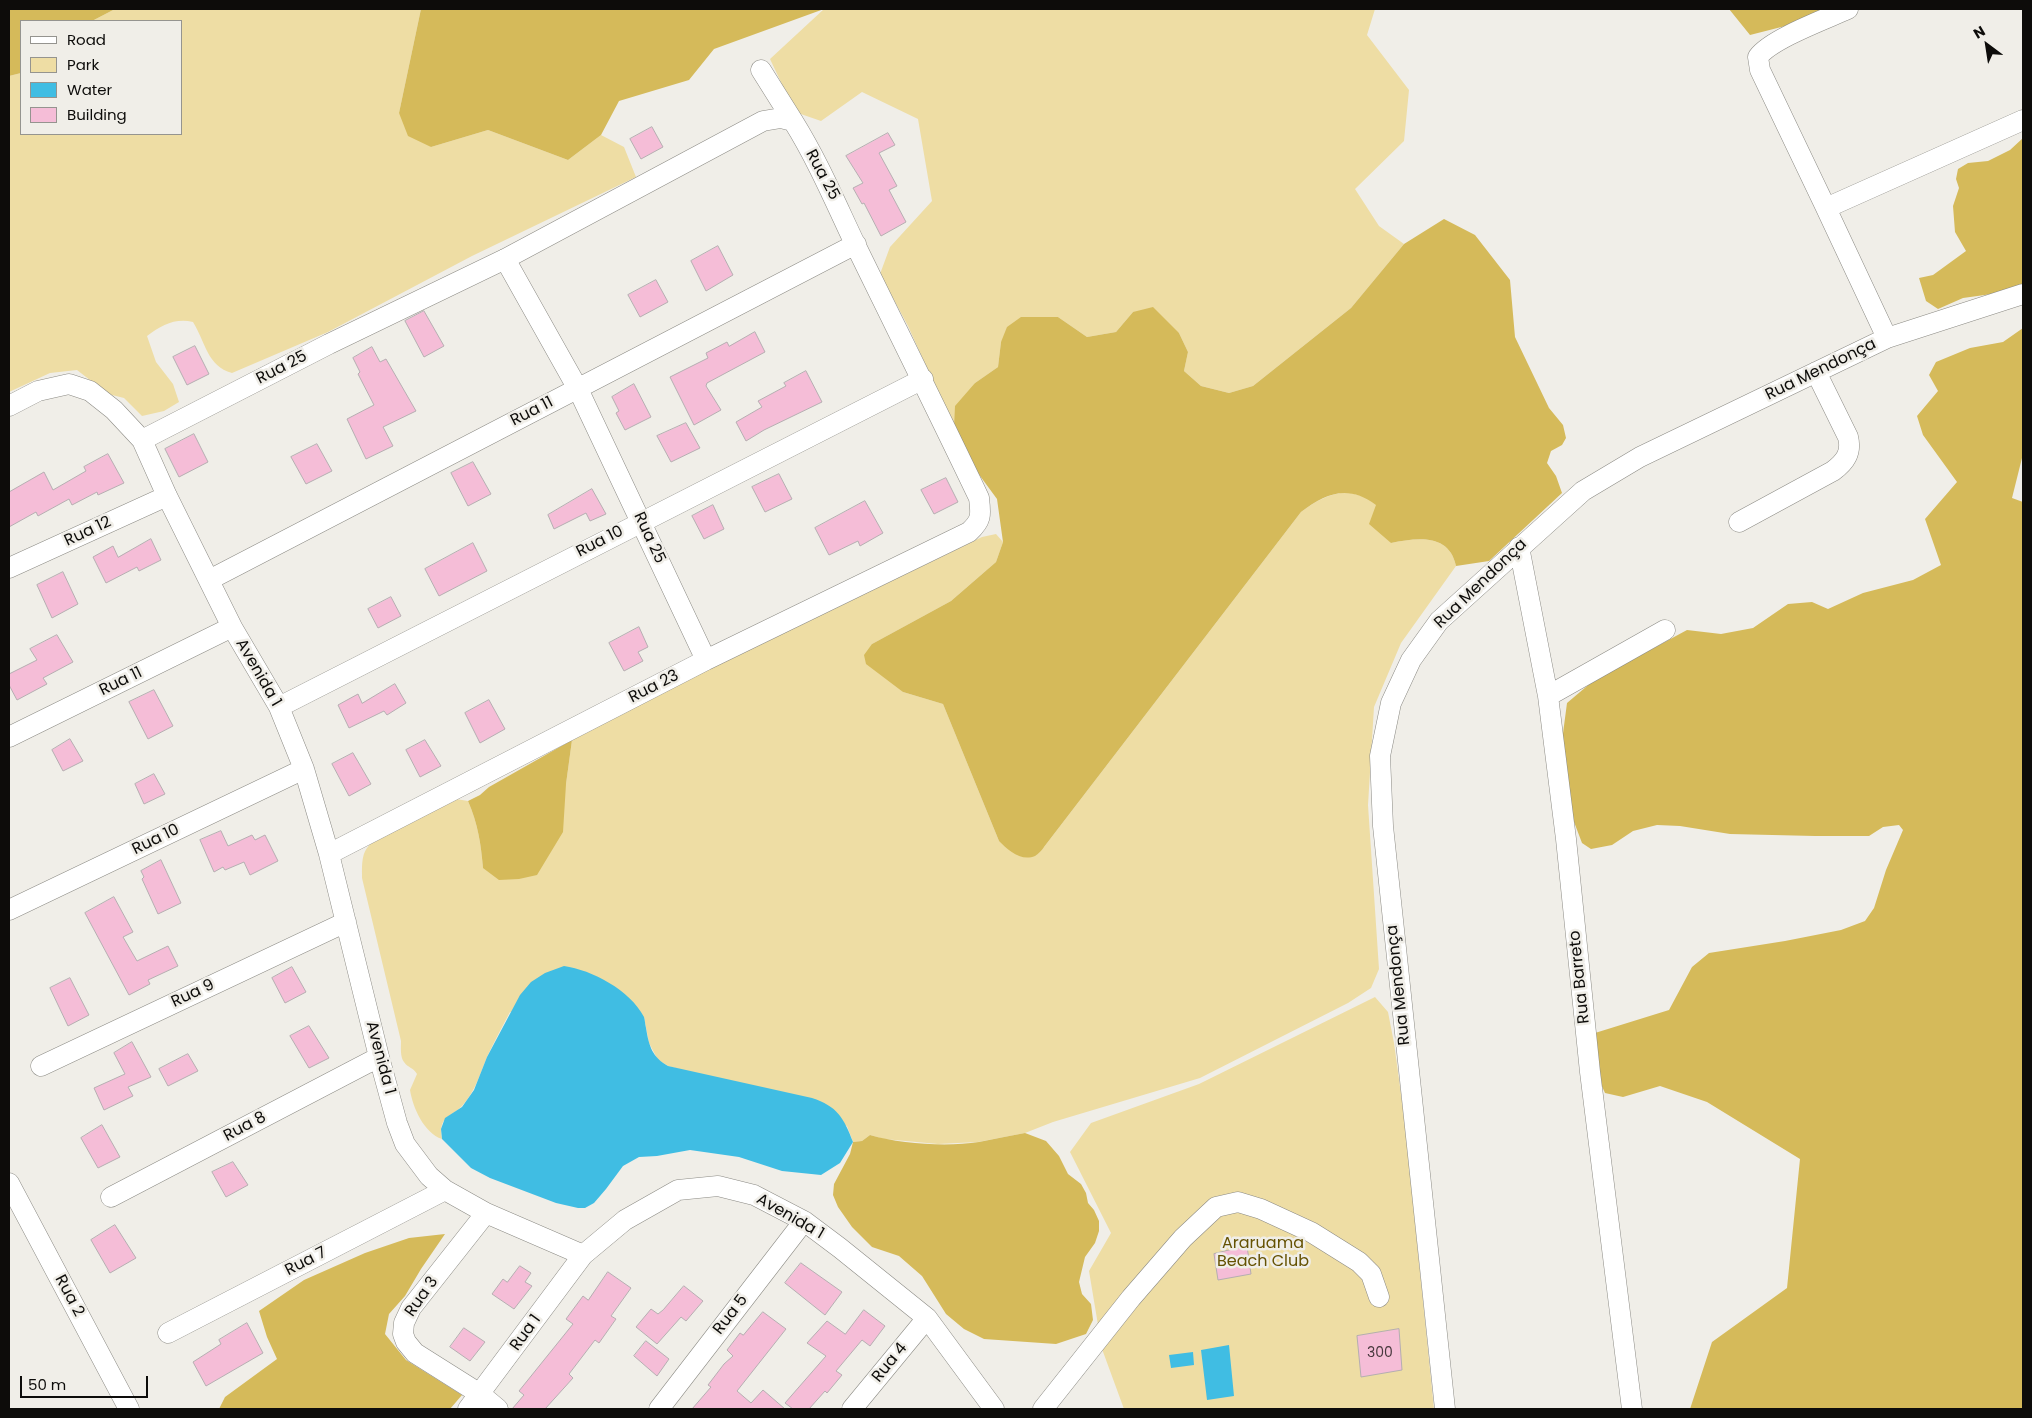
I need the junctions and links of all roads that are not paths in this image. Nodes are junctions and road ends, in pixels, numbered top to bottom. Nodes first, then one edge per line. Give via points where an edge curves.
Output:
1 (1848, 9) edge
2 (762, 70) dead end
3 (2023, 120) edge
4 (793, 121) junction
5 (1826, 208) junction
6 (856, 244) junction
7 (505, 259) junction
8 (2023, 294) edge
9 (1887, 338) junction
10 (1816, 372) junction
11 (923, 379) junction
12 (578, 389) junction
13 (9, 406) edge
14 (142, 440) junction
15 (167, 496) junction
16 (641, 521) junction
17 (1739, 522) dead end
18 (979, 523) joint
19 (1519, 547) junction
20 (9, 568) edge
21 (209, 580) junction
22 (232, 627) junction
23 (1665, 630) dead end
24 (706, 660) junction
25 (1548, 696) junction
26 (279, 707) junction
27 (9, 738) edge
28 (304, 769) junction
29 (329, 854) junction
30 (9, 910) edge
31 (346, 922) junction
32 (379, 1057) junction
33 (41, 1066) dead end
34 (9, 1183) edge
35 (445, 1190) junction
36 (112, 1197) dead end
37 (486, 1213) junction
38 (804, 1221) junction
39 (583, 1255) junction
40 (1380, 1297) dead end
41 (927, 1318) junction
42 (168, 1333) dead end
43 (474, 1402) edge
44 (129, 1409) edge
45 (498, 1409) edge
46 (659, 1409) edge
47 (852, 1409) edge
48 (994, 1409) edge
49 (1043, 1409) edge
50 (1445, 1409) edge
51 (1632, 1409) edge

1 - 5 street via 1781,40 1758,57 1760,70
2 - 4 street
3 - 5 street
4 - 6 street, Rua 25 via 832,190
4 - 7 street, Rua 25 via 781,118 763,122
5 - 9 street
6 - 11 street, Rua 25
6 - 12 street, Rua 11
7 - 12 street, Rua 25
7 - 14 street, Rua 25 via 328,344
8 - 9 street, Rua Mendonça
9 - 10 street, Rua Mendonça
10 - 17 street via 1848,436 1848,456 1832,471
10 - 19 street, Rua Mendonça via 1640,457 1583,491
11 - 16 street, Rua 10
11 - 18 street, Rua 25 via 979,498
12 - 16 street, Rua 25
12 - 21 street, Rua 11
13 - 14 street, Avenida 1 via 38,391 69,384 90,391 114,410
14 - 15 street, Avenida 1
15 - 20 street, Rua 12
15 - 21 street, Avenida 1
16 - 24 street, Rua 25
16 - 26 street, Rua 10
18 - 24 street, Rua 23 via 969,532
19 - 25 street, Rua Barreto
19 - 50 street, Rua Mendonça via 1439,621 1411,660 1391,703 1380,756 1382,826
21 - 22 street, Avenida 1
22 - 26 street, Avenida 1
22 - 27 street, Rua 11
23 - 25 street
24 - 29 street, Rua 23
25 - 51 street, Rua Barreto
26 - 28 street, Avenida 1
28 - 29 street, Avenida 1
28 - 30 street, Rua 10
29 - 31 street, Avenida 1
31 - 32 street, Avenida 1
31 - 33 street, Rua 9
32 - 35 street, Avenida 1 via 405,1144 429,1176
32 - 36 street, Rua 8
34 - 44 street, Rua 2
35 - 37 street, Avenida 1
35 - 42 street, Rua 7
37 - 39 street, Avenida 1
37 - 43 street, Rua 3 via 411,1308 403,1334 416,1352
38 - 39 street, Avenida 1 via 754,1195 718,1186 678,1190 625,1220
38 - 41 street, Avenida 1
38 - 46 street, Rua 5
39 - 43 street, Rua 1
40 - 49 street via 1371,1274 1359,1262 1311,1232 1238,1202 1216,1207 1183,1238
41 - 47 street, Rua 4
41 - 48 street, Avenida 1
43 - 45 street, Rua 3

